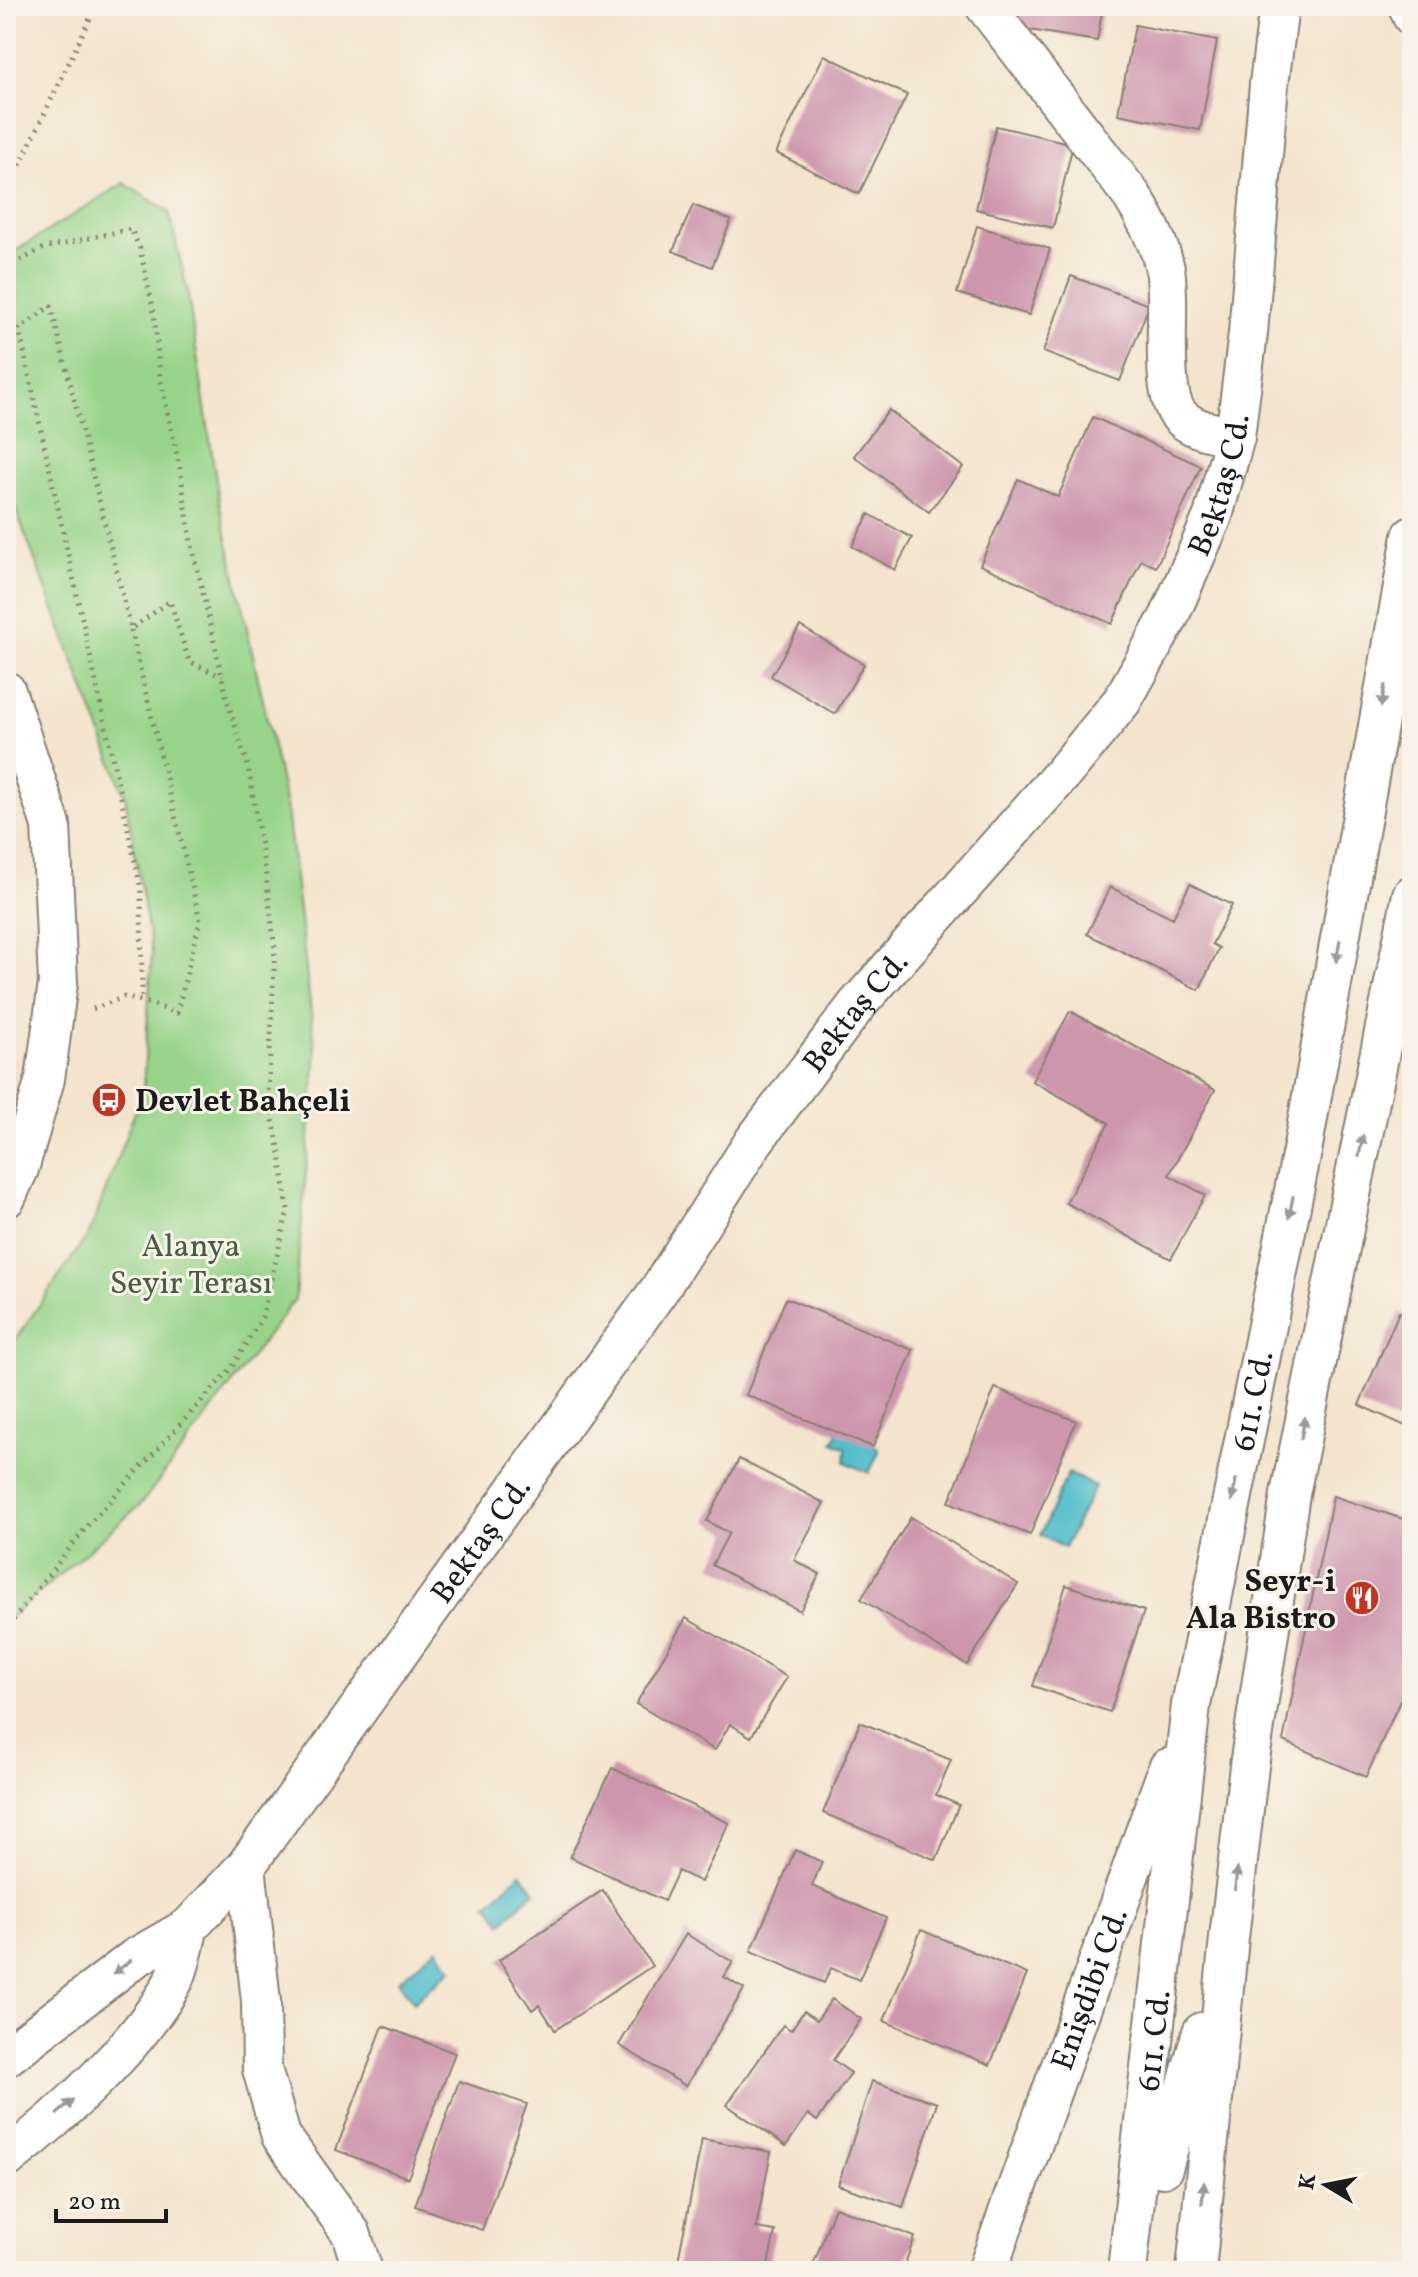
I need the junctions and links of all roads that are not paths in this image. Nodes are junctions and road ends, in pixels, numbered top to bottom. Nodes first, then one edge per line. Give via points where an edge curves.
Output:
1 (985, 6) edge
2 (1279, 6) edge
3 (1408, 6) edge
4 (1412, 16) edge
5 (1235, 437) junction
6 (1412, 536) edge
7 (6, 691) edge
8 (1412, 895) edge
9 (6, 1198) edge
10 (1191, 1705) junction
11 (246, 1866) junction
12 (189, 1927) junction
13 (1229, 1938) junction
14 (6, 2057) edge
15 (6, 2159) edge
16 (1163, 2168) dead end
17 (363, 2271) edge
18 (987, 2271) edge
19 (1127, 2271) edge
20 (1196, 2271) edge

1 - 5 street via 1148,222 1167,287 1173,405 1199,429
2 - 5 street, Bektaş Cd.
3 - 4 street
5 - 11 street, Bektaş Cd. via 1213,516 1169,617 1122,701 857,1005 764,1128 659,1290
6 -> 10 street, 611. Cd. via 1303,1146
7 - 9 street via 51,825 58,983 45,1079
13 -> 8 street, 611. Cd. via 1290,1494
10 - 18 street, Enişdibi Cd.
10 - 19 street, 611. Cd.
11 - 12 street, Bektaş Cd.
11 - 17 street via 261,2001 262,2069 281,2136 351,2233
12 -> 14 street via 135,1958
15 -> 12 street via 97,2077 149,2019 175,1978
13 - 16 street
20 -> 13 street, 611. Cd.

